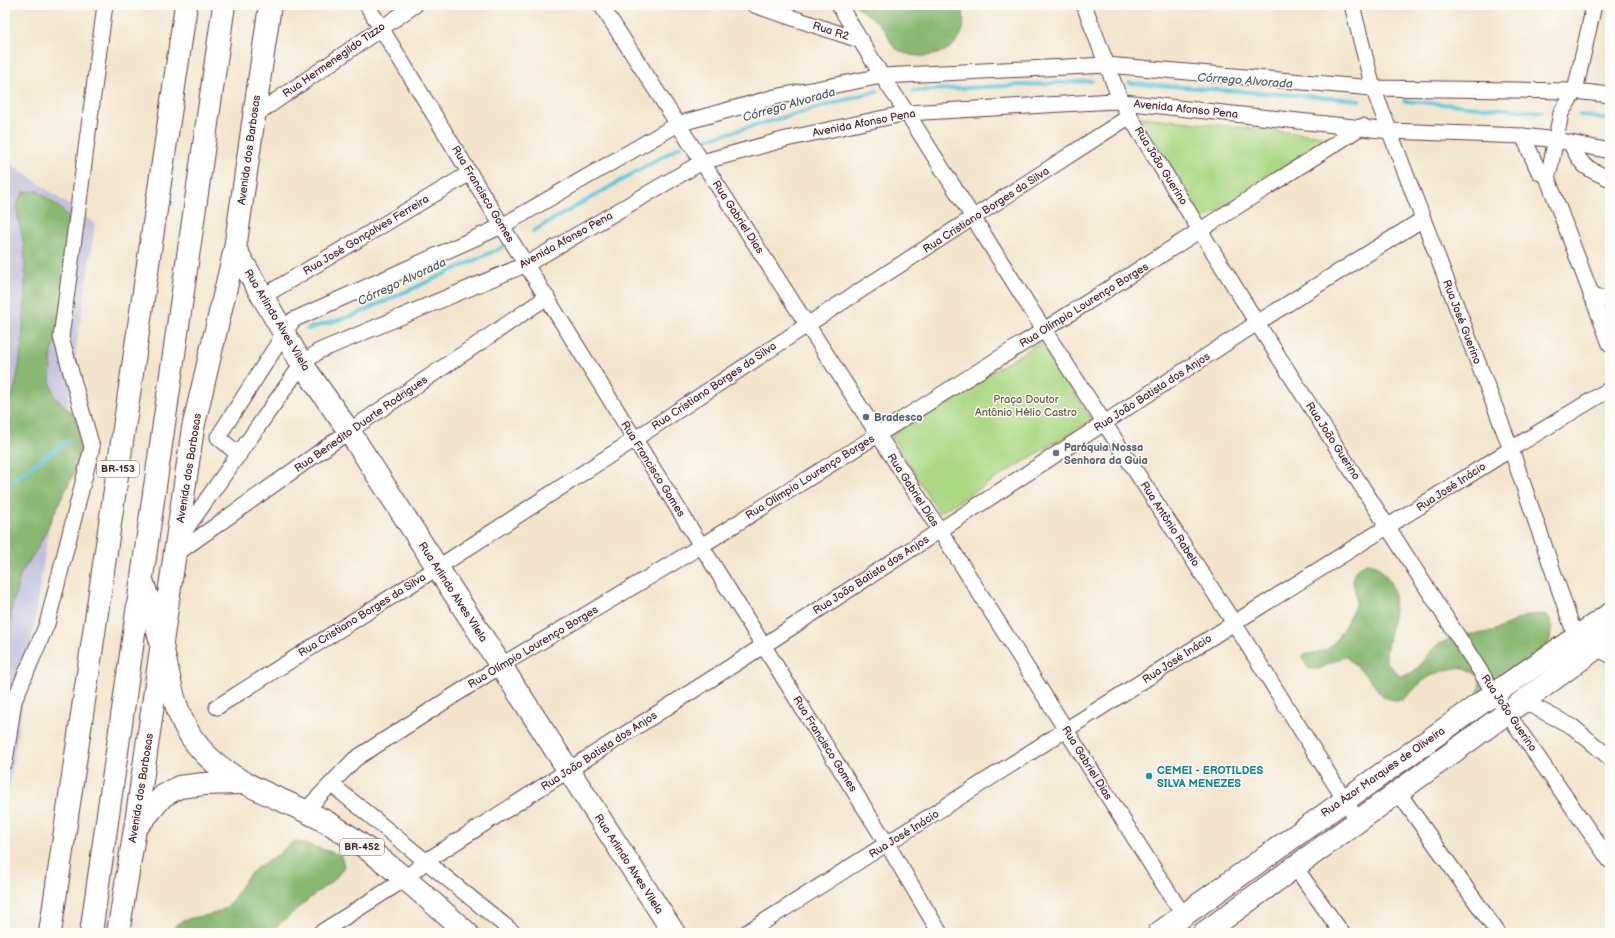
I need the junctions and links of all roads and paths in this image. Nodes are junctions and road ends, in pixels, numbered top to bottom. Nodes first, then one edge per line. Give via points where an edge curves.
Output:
1 (106, 5) edge
2 (186, 5) edge
3 (224, 5) edge
4 (270, 5) edge
5 (367, 5) edge
6 (415, 5) edge
7 (601, 5) edge
8 (754, 5) edge
9 (839, 5) edge
10 (1084, 5) edge
11 (1352, 5) edge
12 (1594, 5) edge
13 (381, 27) junction
14 (862, 41) junction
15 (1107, 65) junction
16 (882, 76) junction
17 (1373, 88) junction
18 (1575, 91) junction
19 (1610, 95) edge
20 (1121, 102) junction
21 (907, 113) junction
22 (254, 116) junction
23 (1130, 116) junction
24 (678, 124) junction
25 (1363, 126) junction
26 (1390, 130) junction
27 (1523, 136) junction
28 (1556, 140) junction
29 (1571, 144) junction
30 (1610, 151) edge
31 (702, 162) junction
32 (470, 173) junction
33 (1546, 177) junction
34 (1610, 179) edge
35 (974, 219) junction
36 (1423, 219) junction
37 (502, 226) junction
38 (1200, 231) junction
39 (235, 249) junction
40 (527, 264) junction
41 (262, 297) junction
42 (547, 297) junction
43 (1591, 297) junction
44 (1610, 299) edge
45 (1257, 323) junction
46 (807, 325) junction
47 (1044, 330) junction
48 (285, 333) junction
49 (1610, 344) edge
50 (302, 364) junction
51 (1610, 389) edge
52 (1105, 423) junction
53 (194, 428) junction
54 (349, 431) junction
55 (877, 435) junction
56 (218, 437) junction
57 (635, 439) junction
58 (1511, 449) junction
59 (239, 455) junction
60 (1388, 527) junction
61 (939, 530) junction
62 (701, 546) junction
63 (177, 548) junction
64 (437, 568) junction
65 (141, 576) junction
66 (1610, 614) edge
67 (1234, 623) junction
68 (1576, 638) junction
69 (763, 646) junction
70 (1605, 647) edge
71 (163, 649) junction
72 (500, 666) junction
73 (1495, 693) junction
74 (217, 707) dead end
75 (1515, 707) junction
76 (1066, 731) junction
77 (1610, 758) edge
78 (5, 762) edge
79 (568, 770) junction
80 (242, 783) junction
81 (331, 784) junction
82 (1398, 792) junction
83 (1345, 799) junction
84 (305, 812) junction
85 (1358, 821) junction
86 (135, 829) junction
87 (887, 844) junction
88 (426, 861) junction
89 (1610, 861) edge
90 (1295, 867) junction
91 (406, 879) junction
92 (1222, 888) junction
93 (1236, 910) junction
94 (1183, 915) junction
95 (118, 931) edge
96 (50, 933) edge
97 (91, 933) edge
98 (320, 933) edge
99 (467, 933) edge
100 (514, 933) edge
101 (674, 933) edge
102 (746, 933) edge
103 (940, 933) edge
104 (1159, 933) edge
105 (1204, 933) edge
106 (1342, 933) edge
107 (1498, 933) edge

1 - 78 street via 60,337 92,446 46,624 14,701
2 - 96 main road, BR-153
3 - 65 main road, BR-153
4 - 22 main road, Avenida dos Barbosas
5 - 13 street, Rua Francisco Gomes
6 - 13 street, Rua Hermenegildo Tizzo
7 - 24 street, Rua Gabriel Dias
8 - 14 street, Rua R2
9 - 14 street, Rua Antônio Rabelo
10 - 15 street, Rua João Guerino
11 - 17 street, Rua José Guerino
12 - 18 street
13 - 22 street, Rua Hermenegildo Tizzo
13 - 32 street, Rua Francisco Gomes
14 - 16 street, Rua Antônio Rabelo
15 - 16 street
15 - 17 street
15 - 20 street, Rua João Guerino
16 - 21 street, Rua Antônio Rabelo
16 - 24 street via 775,97
17 - 18 street
17 - 26 street, Rua José Guerino
18 - 19 street
18 - 28 street via 1561,113
20 - 21 street, Avenida Afonso Pena
20 - 23 street, Rua João Guerino
20 - 25 street, Avenida Afonso Pena
21 - 31 street, Avenida Afonso Pena via 786,139
21 - 35 street, Rua Antônio Rabelo
22 - 39 main road, Avenida dos Barbosas
23 - 35 street, Rua Cristiano Borges da Silva
23 - 38 street, Rua João Guerino
24 - 31 street, Rua Gabriel Dias
24 - 37 street
25 - 26 street, Avenida Afonso Pena
25 - 38 street, Rua Olímpio Lourenço Borges
26 - 27 street, Avenida Afonso Pena
26 - 36 street, Rua José Guerino
27 - 28 street, Avenida Afonso Pena
27 - 33 street via 1539,172
28 - 29 street, Avenida Afonso Pena
28 - 33 street
29 - 30 street, Avenida Afonso Pena
29 - 34 street via 1578,160 1585,168
31 - 40 street, Avenida Afonso Pena
31 - 46 street, Rua Gabriel Dias
32 - 37 street, Rua Francisco Gomes
32 - 41 street, Rua José Gonçalves Ferreira
33 - 43 street
35 - 46 street, Rua Cristiano Borges da Silva
35 - 47 street, Rua Antônio Rabelo
36 - 45 street, Rua João Batista dos Anjos
36 - 58 street, Rua José Guerino
37 - 40 street, Rua Francisco Gomes
37 - 48 street via 293,320
38 - 45 street, Rua João Guerino
38 - 47 street, Rua Olímpio Lourenço Borges
39 - 41 main road, Rua Arlindo Alves Vilela
39 - 53 main road, Avenida dos Barbosas
40 - 42 street, Rua Francisco Gomes
40 - 50 street, Avenida Afonso Pena via 319,351
41 - 48 main road, Rua Arlindo Alves Vilela
42 - 54 street, Rua Benedito Duarte Rodrigues
42 - 57 street, Rua Francisco Gomes
43 - 44 street
43 - 49 street
45 - 52 street, Rua João Batista dos Anjos
45 - 60 street, Rua João Guerino
46 - 55 street, Rua Gabriel Dias
46 - 57 street, Rua Cristiano Borges da Silva
47 - 52 street, Rua Antônio Rabelo
47 - 55 street, Rua Olímpio Lourenço Borges
48 - 50 main road, Rua Arlindo Alves Vilela
48 - 56 street
50 - 54 main road, Rua Arlindo Alves Vilela
50 - 59 street, Avenida Afonso Pena
51 - 58 street, Rua José Inácio
52 - 61 street, Rua João Batista dos Anjos
52 - 67 street, Rua Antônio Rabelo
53 - 56 street
53 - 63 main road, Avenida dos Barbosas
54 - 63 street, Rua Benedito Duarte Rodrigues
54 - 64 main road, Rua Arlindo Alves Vilela
55 - 61 street, Rua Gabriel Dias
55 - 62 street, Rua Olímpio Lourenço Borges
56 - 59 street
57 - 62 street, Rua Francisco Gomes
57 - 64 street, Rua Cristiano Borges da Silva
58 - 60 street, Rua José Inácio
58 - 68 street, Rua José Guerino
59 - 63 street, Avenida Afonso Pena
60 - 67 street, Rua José Inácio
60 - 73 street, Rua João Guerino
61 - 69 street, Rua João Batista dos Anjos
61 - 76 street, Rua Gabriel Dias
62 - 69 street, Rua Francisco Gomes
62 - 72 street, Rua Olímpio Lourenço Borges
63 - 71 main road, Avenida dos Barbosas
64 - 72 main road, Rua Arlindo Alves Vilela
64 - 74 street, Rua Cristiano Borges da Silva
65 - 71 main road, BR-452
65 - 97 main road, BR-153
66 - 68 main road, Rua Azor Marques de Oliveira
67 - 76 street, Rua José Inácio
67 - 83 street, Rua Antônio Rabelo
68 - 70 street
68 - 73 main road, Rua Azor Marques de Oliveira
69 - 79 street, Rua João Batista dos Anjos
69 - 87 street, Rua Francisco Gomes
70 - 75 main road
71 - 80 main road, BR-452 via 174,701 192,738 211,759
71 - 86 main road, Avenida dos Barbosas
72 - 79 main road, Rua Arlindo Alves Vilela
72 - 81 street, Rua Olímpio Lourenço Borges via 355,759
73 - 75 main road via 1508,695
73 - 83 main road, Rua Azor Marques de Oliveira
75 - 77 street via 1573,727
75 - 82 main road
75 - 89 street, Rua João Guerino
76 - 87 street, Rua José Inácio
76 - 94 street, Rua Gabriel Dias
79 - 88 street, Rua João Batista dos Anjos
79 - 101 main road, Rua Arlindo Alves Vilela
80 - 84 main road, BR-452
80 - 86 main road, BR-452 via 179,787 163,796
81 - 84 street, Rua Olímpio Lourenço Borges
81 - 88 street
82 - 85 main road
82 - 107 street
83 - 85 street, Rua Antônio Rabelo
83 - 92 main road, Rua Azor Marques de Oliveira
84 - 91 main road, BR-452 via 335,827
85 - 90 main road
86 - 95 main road, Avenida dos Barbosas
87 - 102 street, Rua José Inácio
87 - 103 street, Rua Francisco Gomes
88 - 91 street, Rua João Batista dos Anjos
88 - 100 street
90 - 93 main road
90 - 106 street
91 - 98 street, Rua João Batista dos Anjos
91 - 99 main road, BR-452
92 - 93 main road
92 - 94 main road, Rua Azor Marques de Oliveira
93 - 105 main road
94 - 104 main road, Rua Azor Marques de Oliveira

